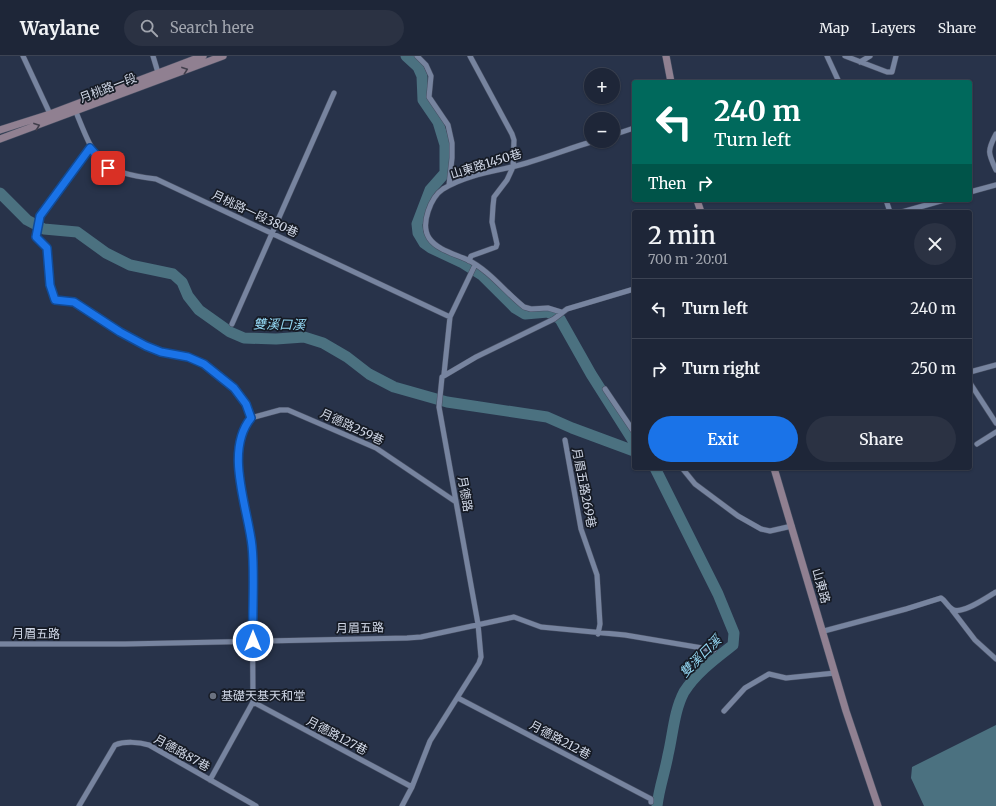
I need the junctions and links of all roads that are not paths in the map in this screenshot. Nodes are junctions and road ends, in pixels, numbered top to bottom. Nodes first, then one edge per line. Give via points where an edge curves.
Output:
1 (23, 56) edge
2 (153, 56) edge
3 (203, 56) edge
4 (223, 56) edge
5 (417, 56) edge
6 (470, 56) edge
7 (666, 56) edge
8 (827, 56) edge
9 (845, 56) edge
10 (870, 56) edge
11 (896, 56) edge
12 (860, 62) junction
13 (159, 76) junction
14 (671, 80) edge
15 (838, 80) edge
16 (334, 93) dead end
17 (76, 112) junction
18 (51, 117) junction
19 (632, 129) edge
20 (0, 130) edge
21 (620, 133) edge
22 (996, 134) edge
23 (0, 139) edge
24 (584, 144) edge
25 (90, 148) junction
26 (513, 167) junction
27 (996, 170) edge
28 (449, 185) junction
29 (996, 185) edge
30 (972, 191) edge
31 (937, 202) edge
32 (909, 210) edge
33 (271, 233) junction
34 (469, 261) junction
35 (475, 265) junction
36 (632, 290) edge
37 (561, 312) junction
38 (450, 316) junction
39 (232, 324) dead end
40 (996, 365) edge
41 (972, 371) edge
42 (444, 374) junction
43 (972, 386) edge
44 (605, 388) dead end
45 (251, 418) junction
46 (996, 423) edge
47 (632, 429) edge
48 (996, 432) edge
49 (565, 440) dead end
50 (977, 444) dead end
51 (684, 470) edge
52 (775, 470) edge
53 (456, 502) junction
54 (792, 526) junction
55 (996, 592) edge
56 (952, 610) junction
57 (478, 624) junction
58 (824, 631) junction
59 (598, 634) junction
60 (253, 641) junction
61 (0, 644) edge
62 (714, 650) dead end
63 (996, 659) edge
64 (835, 673) junction
65 (458, 698) junction
66 (253, 702) junction
67 (724, 711) dead end
68 (210, 780) junction
69 (412, 787) junction
70 (651, 802) dead end
71 (79, 806) edge
72 (256, 806) edge
73 (402, 806) edge
74 (878, 806) edge

1 - 18 street
2 - 13 street
3 - 13 street, 月桃路一段
13 -> 4 street, 月桃路一段
5 - 28 street via 426,65 431,76 430,97 448,125 452,143
6 - 26 street via 512,134
7 - 14 street
8 - 15 street
9 - 12 street
10 - 12 street
11 - 12 street via 892,72
13 - 17 street, 月桃路一段
13 - 18 street, 月桃路一段
16 - 33 street
17 - 18 street, 月桃路一段
17 - 25 street, 月桃路一段380巷
18 - 20 street, 月桃路一段
23 -> 18 street, 月桃路一段
19 - 21 street
22 - 27 street via 988,154
24 - 26 street, 山東路1450巷
25 - 33 street, 月桃路一段380巷 via 108,168 129,176 156,179
25 - 45 street via 40,216 36,237 47,248 50,285 55,300 74,302 124,335 146,346 204,364 234,388 246,404
26 - 28 street, 山東路1450巷
26 - 34 street via 494,197 492,222 496,247 471,256
28 - 34 street, 山東路1450巷 via 435,198 425,221 425,229 428,237 436,245
29 - 30 street
31 - 32 street
33 - 38 street, 月桃路一段380巷
33 - 39 street
34 - 35 street, 山東路1450巷
35 - 37 street, 山東路1450巷 via 524,306
35 - 38 street, 月德路
36 - 37 street
37 - 42 street via 554,319
38 - 42 street, 月德路
40 - 41 street
42 - 53 street, 月德路 via 439,407
43 - 46 street
44 - 47 street
45 - 53 street, 月德路259巷 via 288,410 376,448
45 - 60 street via 241,436 239,460 240,485 252,546
48 - 50 street
49 - 59 street, 月眉五路269巷 via 581,529 597,575 600,624
51 - 54 street via 695,484 760,529 770,531
52 - 54 street, 山東路
53 - 57 street, 月德路
54 - 58 street, 山東路
55 - 56 street via 965,609
56 - 58 street via 940,598
56 - 63 street via 975,640
57 - 59 street, 月眉五路 via 514,617 541,628
57 - 60 street, 月眉五路 via 421,637
57 - 65 street, 月德路 via 481,657
58 - 64 street, 山東路
59 - 62 street, 月眉五路 via 625,635
60 - 61 street, 月眉五路
60 - 66 street
64 - 67 street via 786,678 769,674 746,688
64 - 74 street, 山東路
65 - 69 street, 月德路 via 424,753
65 - 70 street, 月德路212巷 via 651,799
66 - 68 street
66 - 69 street, 月德路127巷
68 - 71 street, 月德路87巷 via 149,745 141,742 120,742 115,744
68 - 72 street, 月德路87巷
69 - 73 street, 月德路

